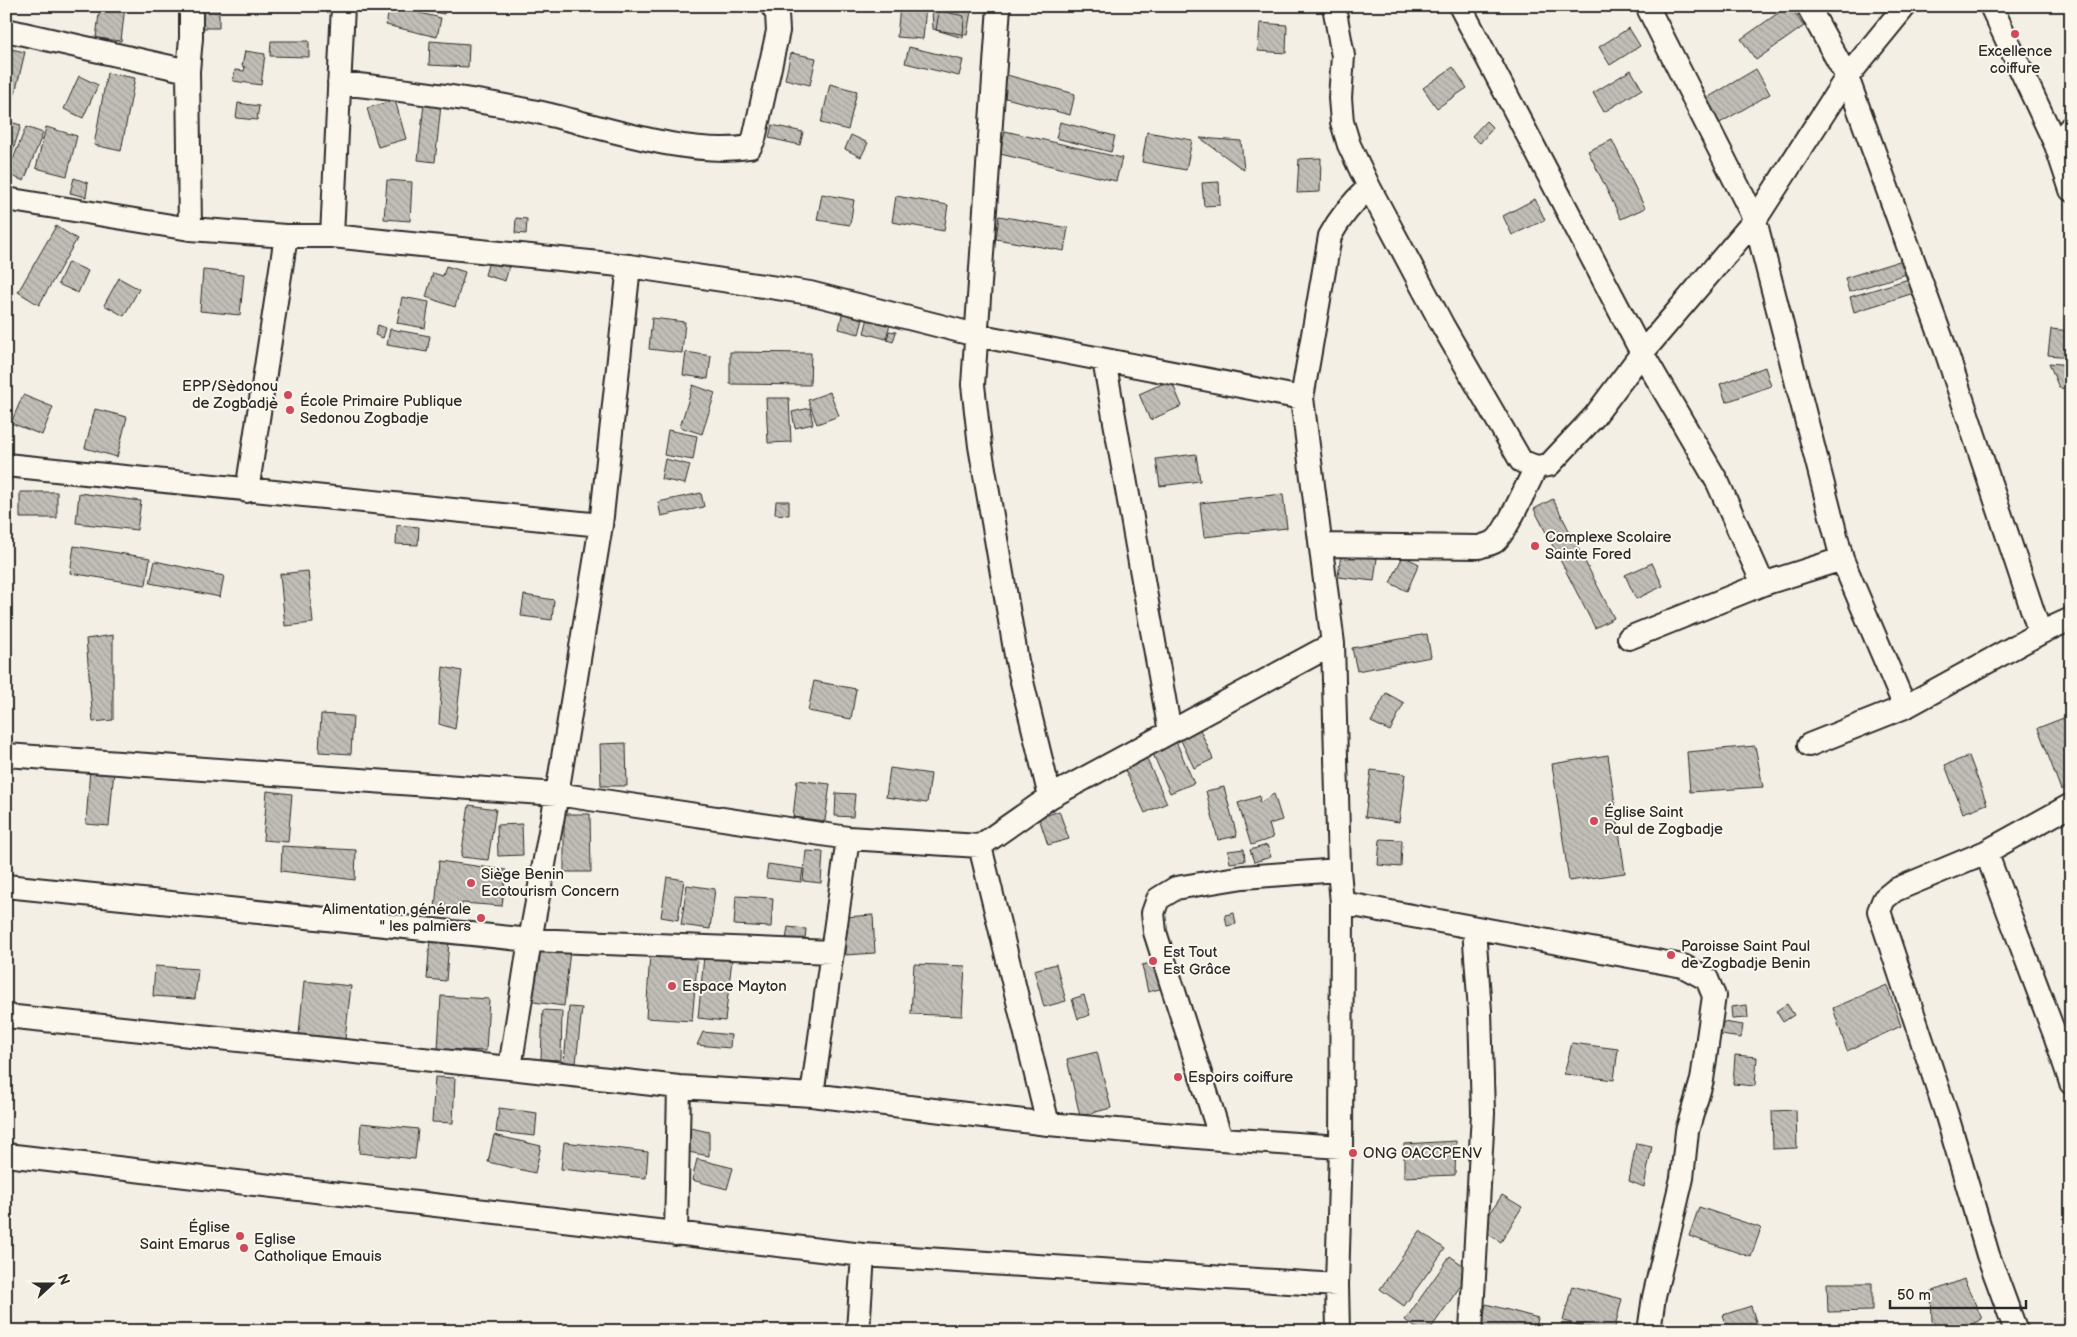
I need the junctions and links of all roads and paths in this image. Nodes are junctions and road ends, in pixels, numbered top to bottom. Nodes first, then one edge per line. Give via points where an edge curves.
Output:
1 (191, 6) edge
2 (343, 6) edge
3 (772, 6) edge
4 (999, 6) edge
5 (1334, 6) edge
6 (1460, 6) edge
7 (1647, 6) edge
8 (1808, 6) edge
9 (1905, 6) edge
10 (1991, 6) edge
11 (6, 30) edge
12 (188, 71) junction
13 (1847, 77) junction
14 (339, 83) junction
15 (2071, 127) edge
16 (2056, 145) junction
17 (1369, 187) junction
18 (2071, 190) edge
19 (6, 199) edge
20 (1755, 220) junction
21 (190, 229) junction
22 (286, 236) junction
23 (332, 236) junction
24 (629, 266) junction
25 (976, 336) junction
26 (1642, 353) junction
27 (1104, 360) junction
28 (1302, 398) junction
29 (6, 465) edge
30 (1536, 467) junction
31 (247, 491) junction
32 (601, 525) junction
33 (1321, 545) junction
34 (1842, 558) junction
35 (1763, 584) junction
36 (2071, 619) edge
37 (2040, 633) junction
38 (1629, 638) dead end
39 (1333, 644) junction
40 (1905, 707) junction
41 (1170, 732) junction
42 (1809, 744) dead end
43 (6, 754) edge
44 (556, 794) junction
45 (1050, 797) junction
46 (2071, 805) edge
47 (848, 838) junction
48 (980, 846) junction
49 (1986, 852) junction
50 (1339, 870) junction
51 (6, 886) edge
52 (1342, 903) junction
53 (1474, 928) junction
54 (530, 940) junction
55 (832, 952) junction
56 (6, 1016) edge
57 (510, 1068) junction
58 (2071, 1083) edge
59 (679, 1087) junction
60 (812, 1096) junction
61 (1048, 1124) junction
62 (1221, 1139) junction
63 (1340, 1147) junction
64 (6, 1155) edge
65 (676, 1234) junction
66 (863, 1255) junction
67 (1337, 1285) junction
68 (858, 1331) edge
69 (1338, 1331) edge
70 (1471, 1331) edge
71 (1648, 1331) edge
72 (2016, 1331) edge

1 - 12 street
2 - 14 street
3 - 14 street via 777,14 778,31 754,139 750,146 731,150 622,134 542,113 437,94
4 - 25 street
5 - 17 street via 1343,56 1342,122
6 - 26 street
7 - 20 street
8 - 13 street
9 - 13 street
10 - 16 street
11 - 12 street
12 - 21 street
13 - 20 street
13 - 37 street via 1946,348
14 - 23 street
15 - 16 street
16 - 18 street
17 - 28 street via 1343,214 1330,236
17 - 30 street via 1443,326 1521,461
19 - 21 street
20 - 26 street
20 - 34 street
21 - 22 street
22 - 23 street
22 - 31 street
23 - 24 street
24 - 25 street via 810,292
24 - 32 street
25 - 27 street
25 - 45 street via 973,385 980,446 1018,661
26 - 30 street via 1594,417 1549,464
26 - 35 street via 1718,484
27 - 28 street
27 - 41 street
28 - 33 street
29 - 31 street
30 - 33 street via 1504,532 1494,542 1479,547
31 - 32 street
32 - 44 street
33 - 39 street
34 - 35 street
34 - 40 street
35 - 38 street
36 - 37 street
37 - 40 street
39 - 41 street
39 - 50 street
40 - 42 street
41 - 45 street
43 - 44 street
44 - 47 street
44 - 54 street
45 - 48 street
46 - 49 street
47 - 48 street
47 - 55 street
48 - 61 street
49 - 58 street
49 - 72 street via 1895,890 1884,899 1879,911 1948,1116 1988,1255
50 - 52 street
50 - 62 street via 1243,877 1176,888 1158,899 1153,912 1155,932
51 - 54 street
52 - 53 street
52 - 63 street
53 - 70 street via 1483,1113
53 - 71 street via 1683,966 1706,979 1714,996 1702,1080 1687,1131 1682,1178
54 - 55 street
54 - 57 street
55 - 60 street
56 - 57 street
57 - 59 street
59 - 60 street
59 - 65 street
60 - 61 street
61 - 62 street
62 - 63 street
63 - 67 street
64 - 65 street
65 - 66 street
66 - 67 street
66 - 68 street
67 - 69 street

